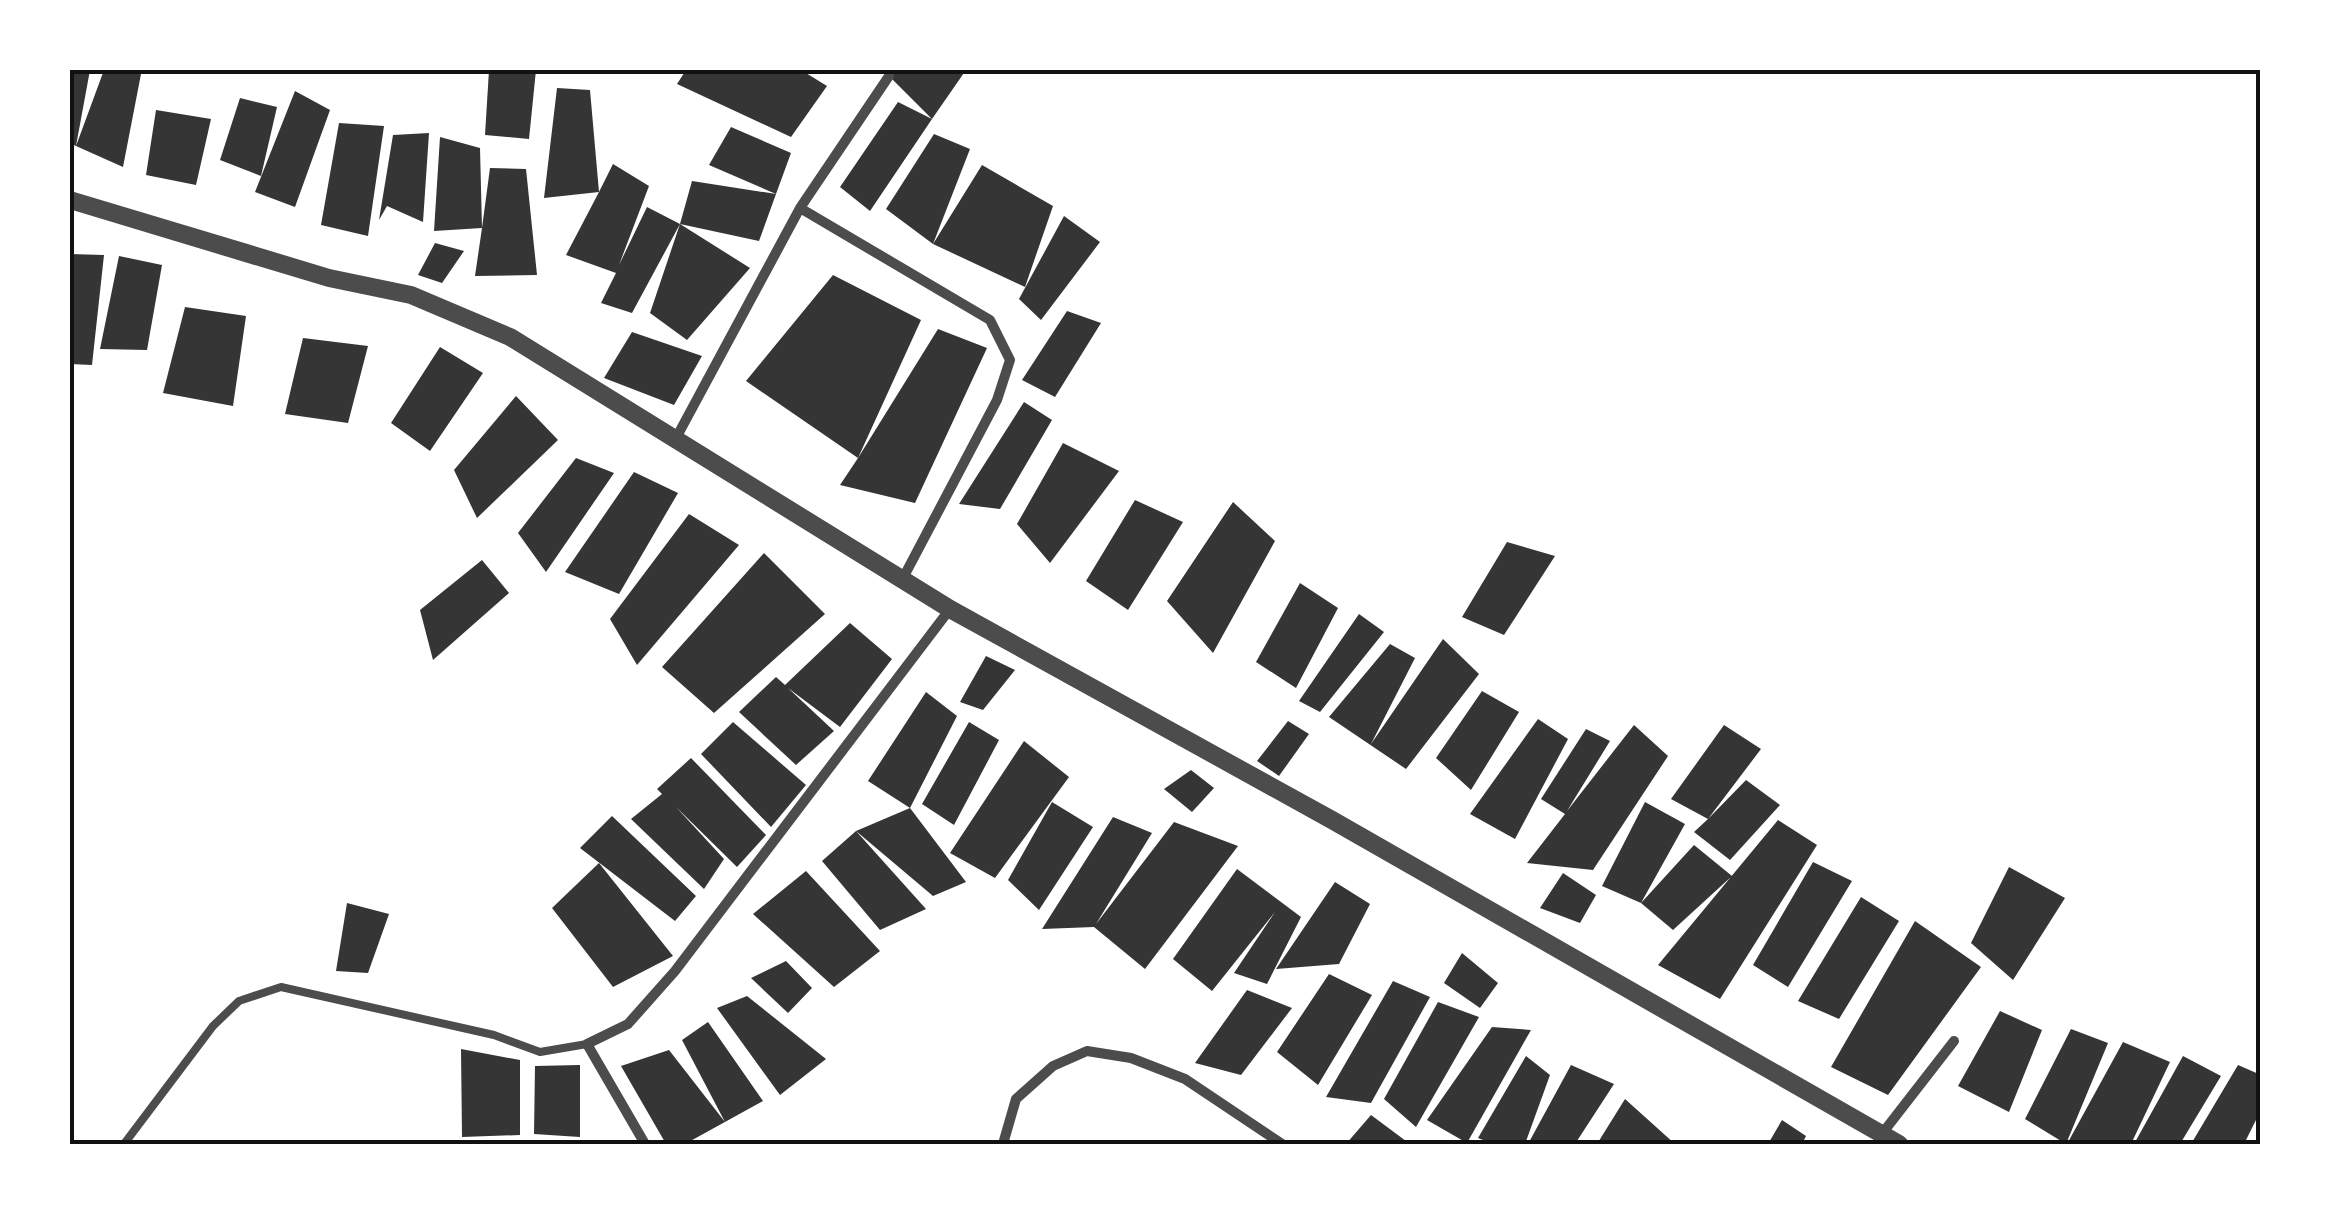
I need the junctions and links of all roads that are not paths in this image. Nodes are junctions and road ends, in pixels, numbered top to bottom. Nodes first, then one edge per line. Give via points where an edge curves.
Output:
1 (889, 76) dead end
2 (70, 200) edge
3 (800, 208) junction
4 (675, 440) junction
5 (902, 580) junction
6 (950, 609) junction
7 (1954, 1041) dead end
8 (587, 1044) junction
9 (1881, 1135) junction
10 (124, 1144) edge
11 (645, 1144) edge
12 (1002, 1144) edge
13 (1282, 1144) edge
14 (1899, 1144) edge

1 - 3 street
2 - 4 street via 328,278 411,295 510,337
3 - 4 street
3 - 5 street via 990,320 1010,360 997,400
4 - 5 street
5 - 6 street
6 - 8 street via 666,981 628,1024
6 - 9 street
7 - 9 street
8 - 10 lane via 540,1052 282,986 238,1001 212,1026
8 - 11 street
9 - 14 street
12 - 13 street via 1016,1100 1053,1066 1087,1051 1131,1058 1185,1079

